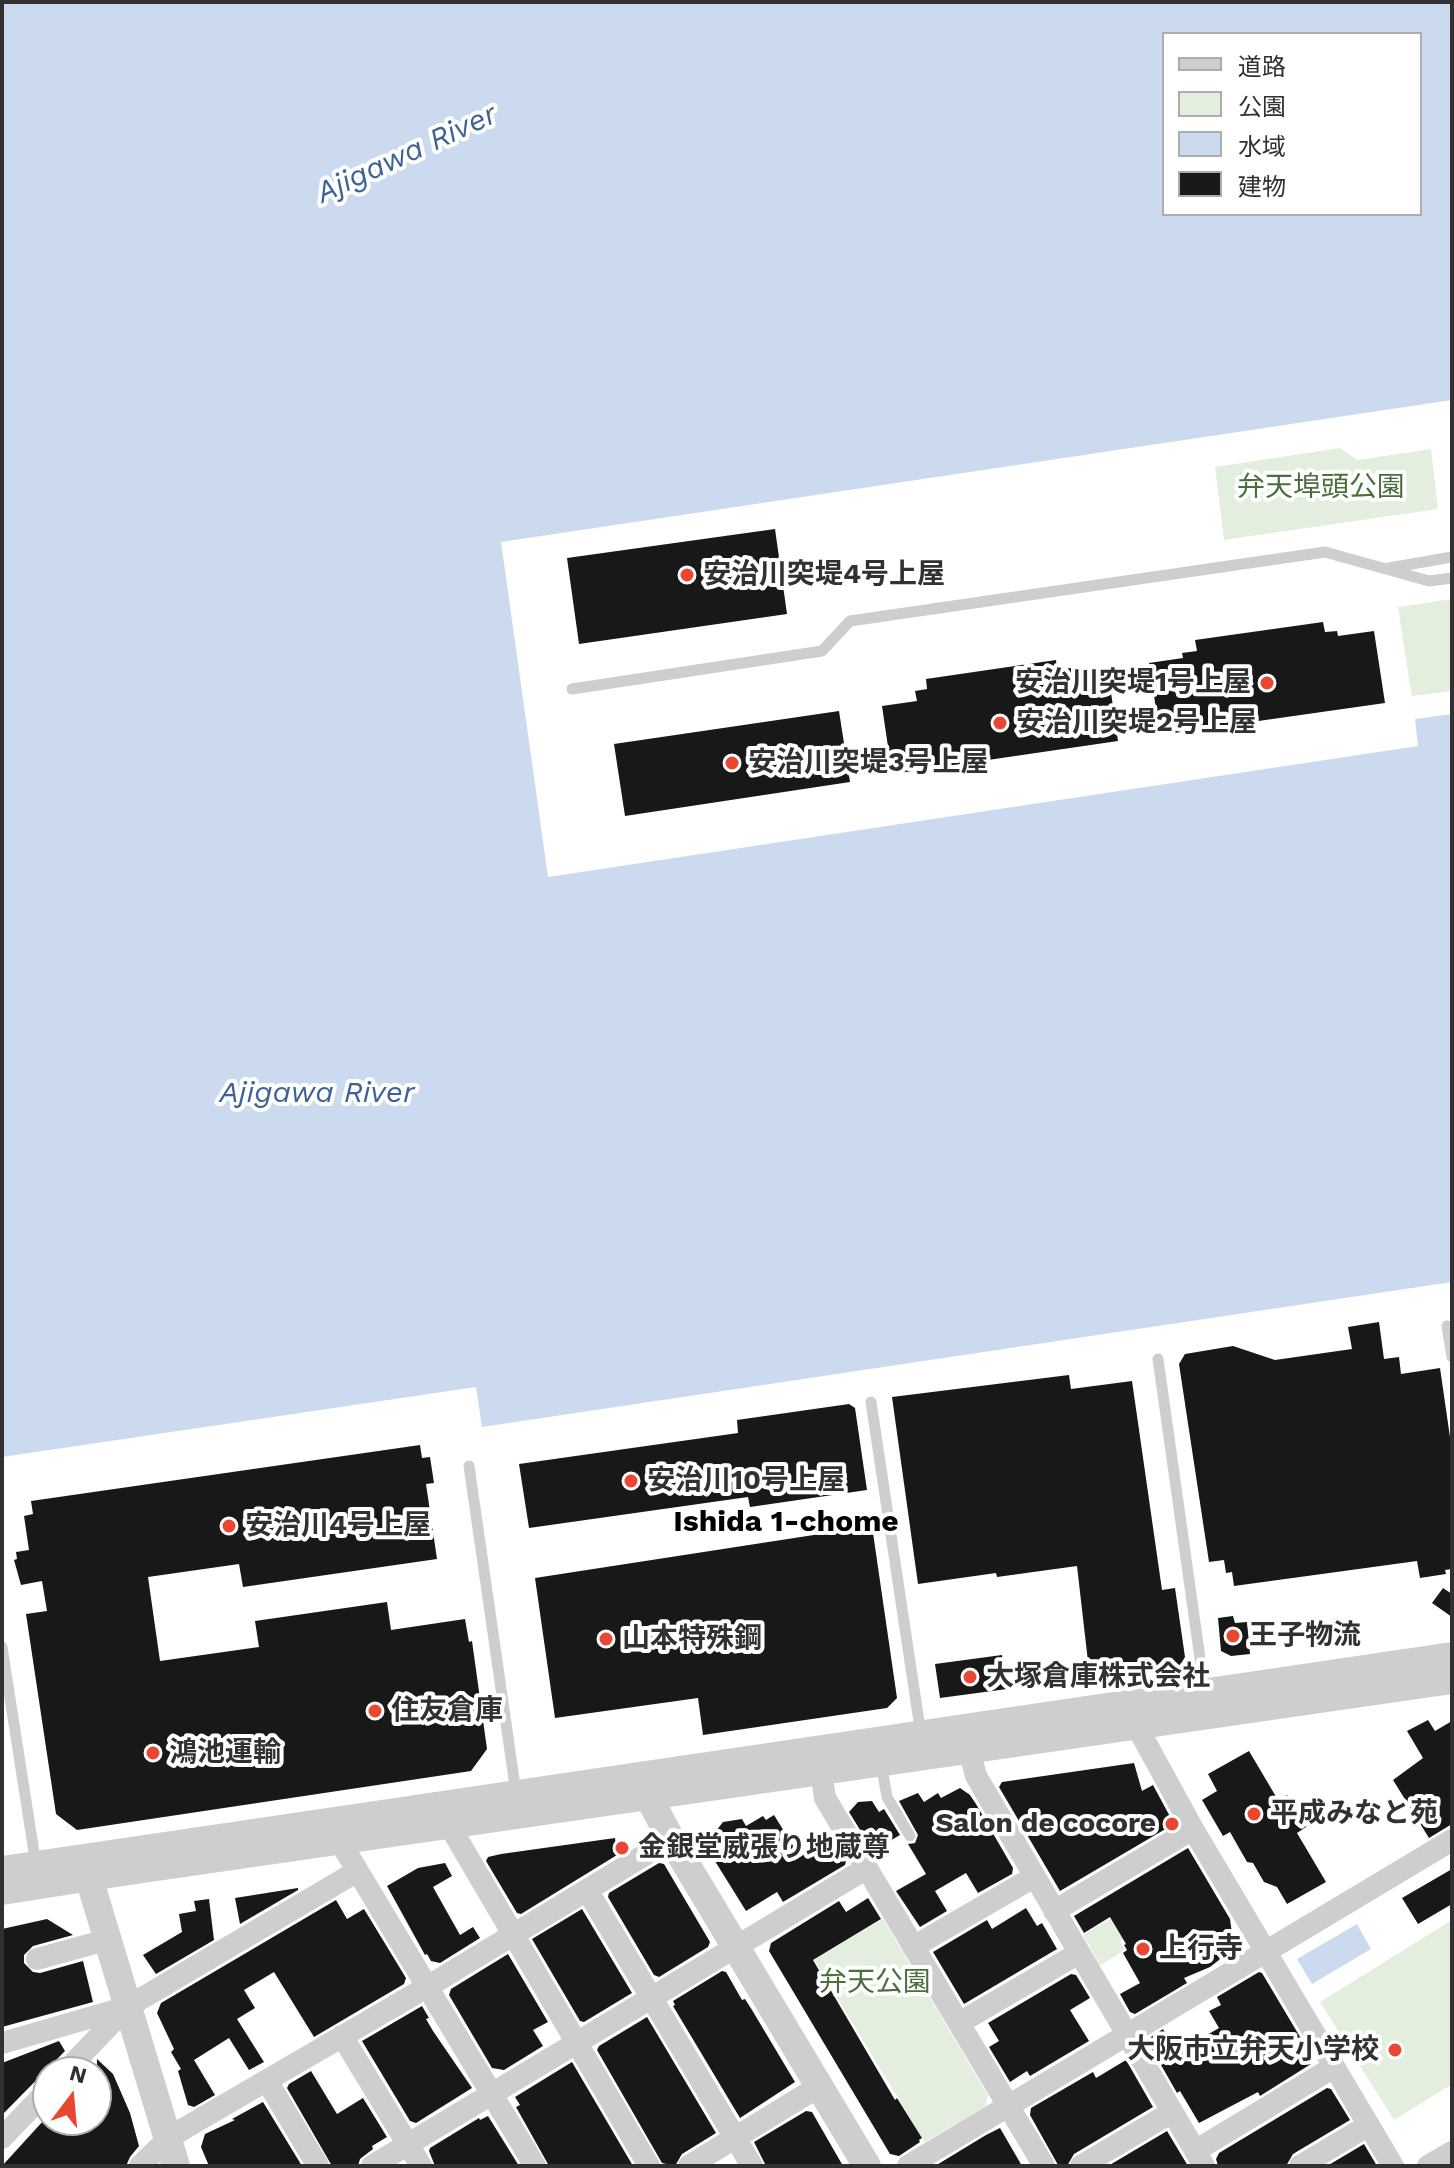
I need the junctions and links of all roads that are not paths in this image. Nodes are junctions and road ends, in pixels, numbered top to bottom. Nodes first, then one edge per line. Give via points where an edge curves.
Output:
1 (1452, 557) edge
2 (1384, 569) junction
3 (1452, 578) edge
4 (572, 689) dead end
5 (1447, 1326) dead end
6 (1452, 1357) edge
7 (1158, 1359) dead end
8 (871, 1402) dead end
9 (469, 1466) dead end
10 (2, 1647) edge
11 (1452, 1656) edge
12 (1452, 1680) edge
13 (1205, 1694) junction
14 (1136, 1725) junction
15 (921, 1736) junction
16 (969, 1749) junction
17 (881, 1762) junction
18 (821, 1771) junction
19 (646, 1785) junction
20 (516, 1793) junction
21 (449, 1825) junction
22 (1193, 1829) junction
23 (910, 1836) dead end
24 (671, 1839) junction
25 (339, 1840) junction
26 (1452, 1840) edge
27 (36, 1865) junction
28 (867, 1868) junction
29 (2, 1870) edge
30 (356, 1872) junction
31 (1034, 1877) junction
32 (89, 1878) junction
33 (587, 1890) junction
34 (2, 1891) edge
35 (1054, 1911) junction
36 (512, 1935) junction
37 (106, 1940) junction
38 (913, 1947) junction
39 (735, 1948) junction
40 (1266, 1952) junction
41 (1079, 1953) junction
42 (37, 1959) dead end
43 (427, 1987) junction
44 (652, 1997) junction
45 (127, 2007) junction
46 (959, 2023) junction
47 (342, 2036) junction
48 (1127, 2036) junction
49 (2, 2043) edge
50 (576, 2043) junction
51 (80, 2056) edge
52 (1334, 2067) junction
53 (267, 2081) junction
54 (818, 2087) junction
55 (490, 2094) junction
56 (1008, 2105) junction
57 (32, 2107) edge
58 (1172, 2112) junction
59 (1369, 2125) junction
60 (2, 2138) edge
61 (735, 2138) junction
62 (408, 2145) junction
63 (1452, 2152) edge
64 (172, 2153) edge
65 (1200, 2159) edge
66 (140, 2166) edge
67 (318, 2166) edge
68 (372, 2166) edge
69 (421, 2166) edge
70 (535, 2166) edge
71 (649, 2166) edge
72 (689, 2166) edge
73 (752, 2166) edge
74 (867, 2166) edge
75 (908, 2166) edge
76 (1044, 2166) edge
77 (1081, 2166) edge
78 (1300, 2166) edge
79 (1393, 2166) edge
80 (1428, 2166) edge

1 - 2 lane
2 - 3 lane via 1429,581
2 - 4 lane via 1325,552 850,621 822,651
5 - 6 lane
7 - 13 lane
8 - 15 lane
9 - 20 lane
10 - 27 lane
11 - 13 street
12 - 14 street
13 - 15 street
14 - 16 street
14 - 22 street
15 - 19 street
16 - 17 street
16 - 31 street via 976,1776
17 - 18 street
17 - 23 lane via 887,1797
18 - 19 street
18 - 28 street via 825,1798
19 - 20 street
19 - 21 street
19 - 24 street
20 - 27 street
21 - 25 street
21 - 36 street
22 - 35 street
22 - 40 street
24 - 33 street
24 - 39 street
25 - 30 street
25 - 32 street
26 - 40 street
27 - 29 street
27 - 32 street
28 - 38 street
28 - 39 street
30 - 43 street
30 - 45 street
31 - 35 street
31 - 38 street
32 - 34 street
32 - 37 street
33 - 36 street
33 - 44 street
35 - 41 street
36 - 43 street
36 - 50 street
37 - 42 street
37 - 45 street
38 - 46 street
39 - 44 street
39 - 54 street
40 - 48 street
40 - 52 street
41 - 46 street
41 - 48 street
43 - 47 street
43 - 55 street
44 - 50 street
44 - 61 street
45 - 49 street
45 - 51 street
45 - 64 street
46 - 56 street
47 - 53 street
47 - 62 street
48 - 56 street
48 - 58 street
50 - 55 street
50 - 71 street
52 - 59 street
52 - 65 street
53 - 64 street
53 - 67 street
54 - 61 street
54 - 74 street
55 - 62 street
55 - 70 street
56 - 75 street
56 - 76 street
57 - 60 street
58 - 65 street
58 - 77 street
59 - 78 street
59 - 79 street
61 - 72 street
61 - 73 street
62 - 68 street
62 - 69 street
63 - 80 street
64 - 66 street

